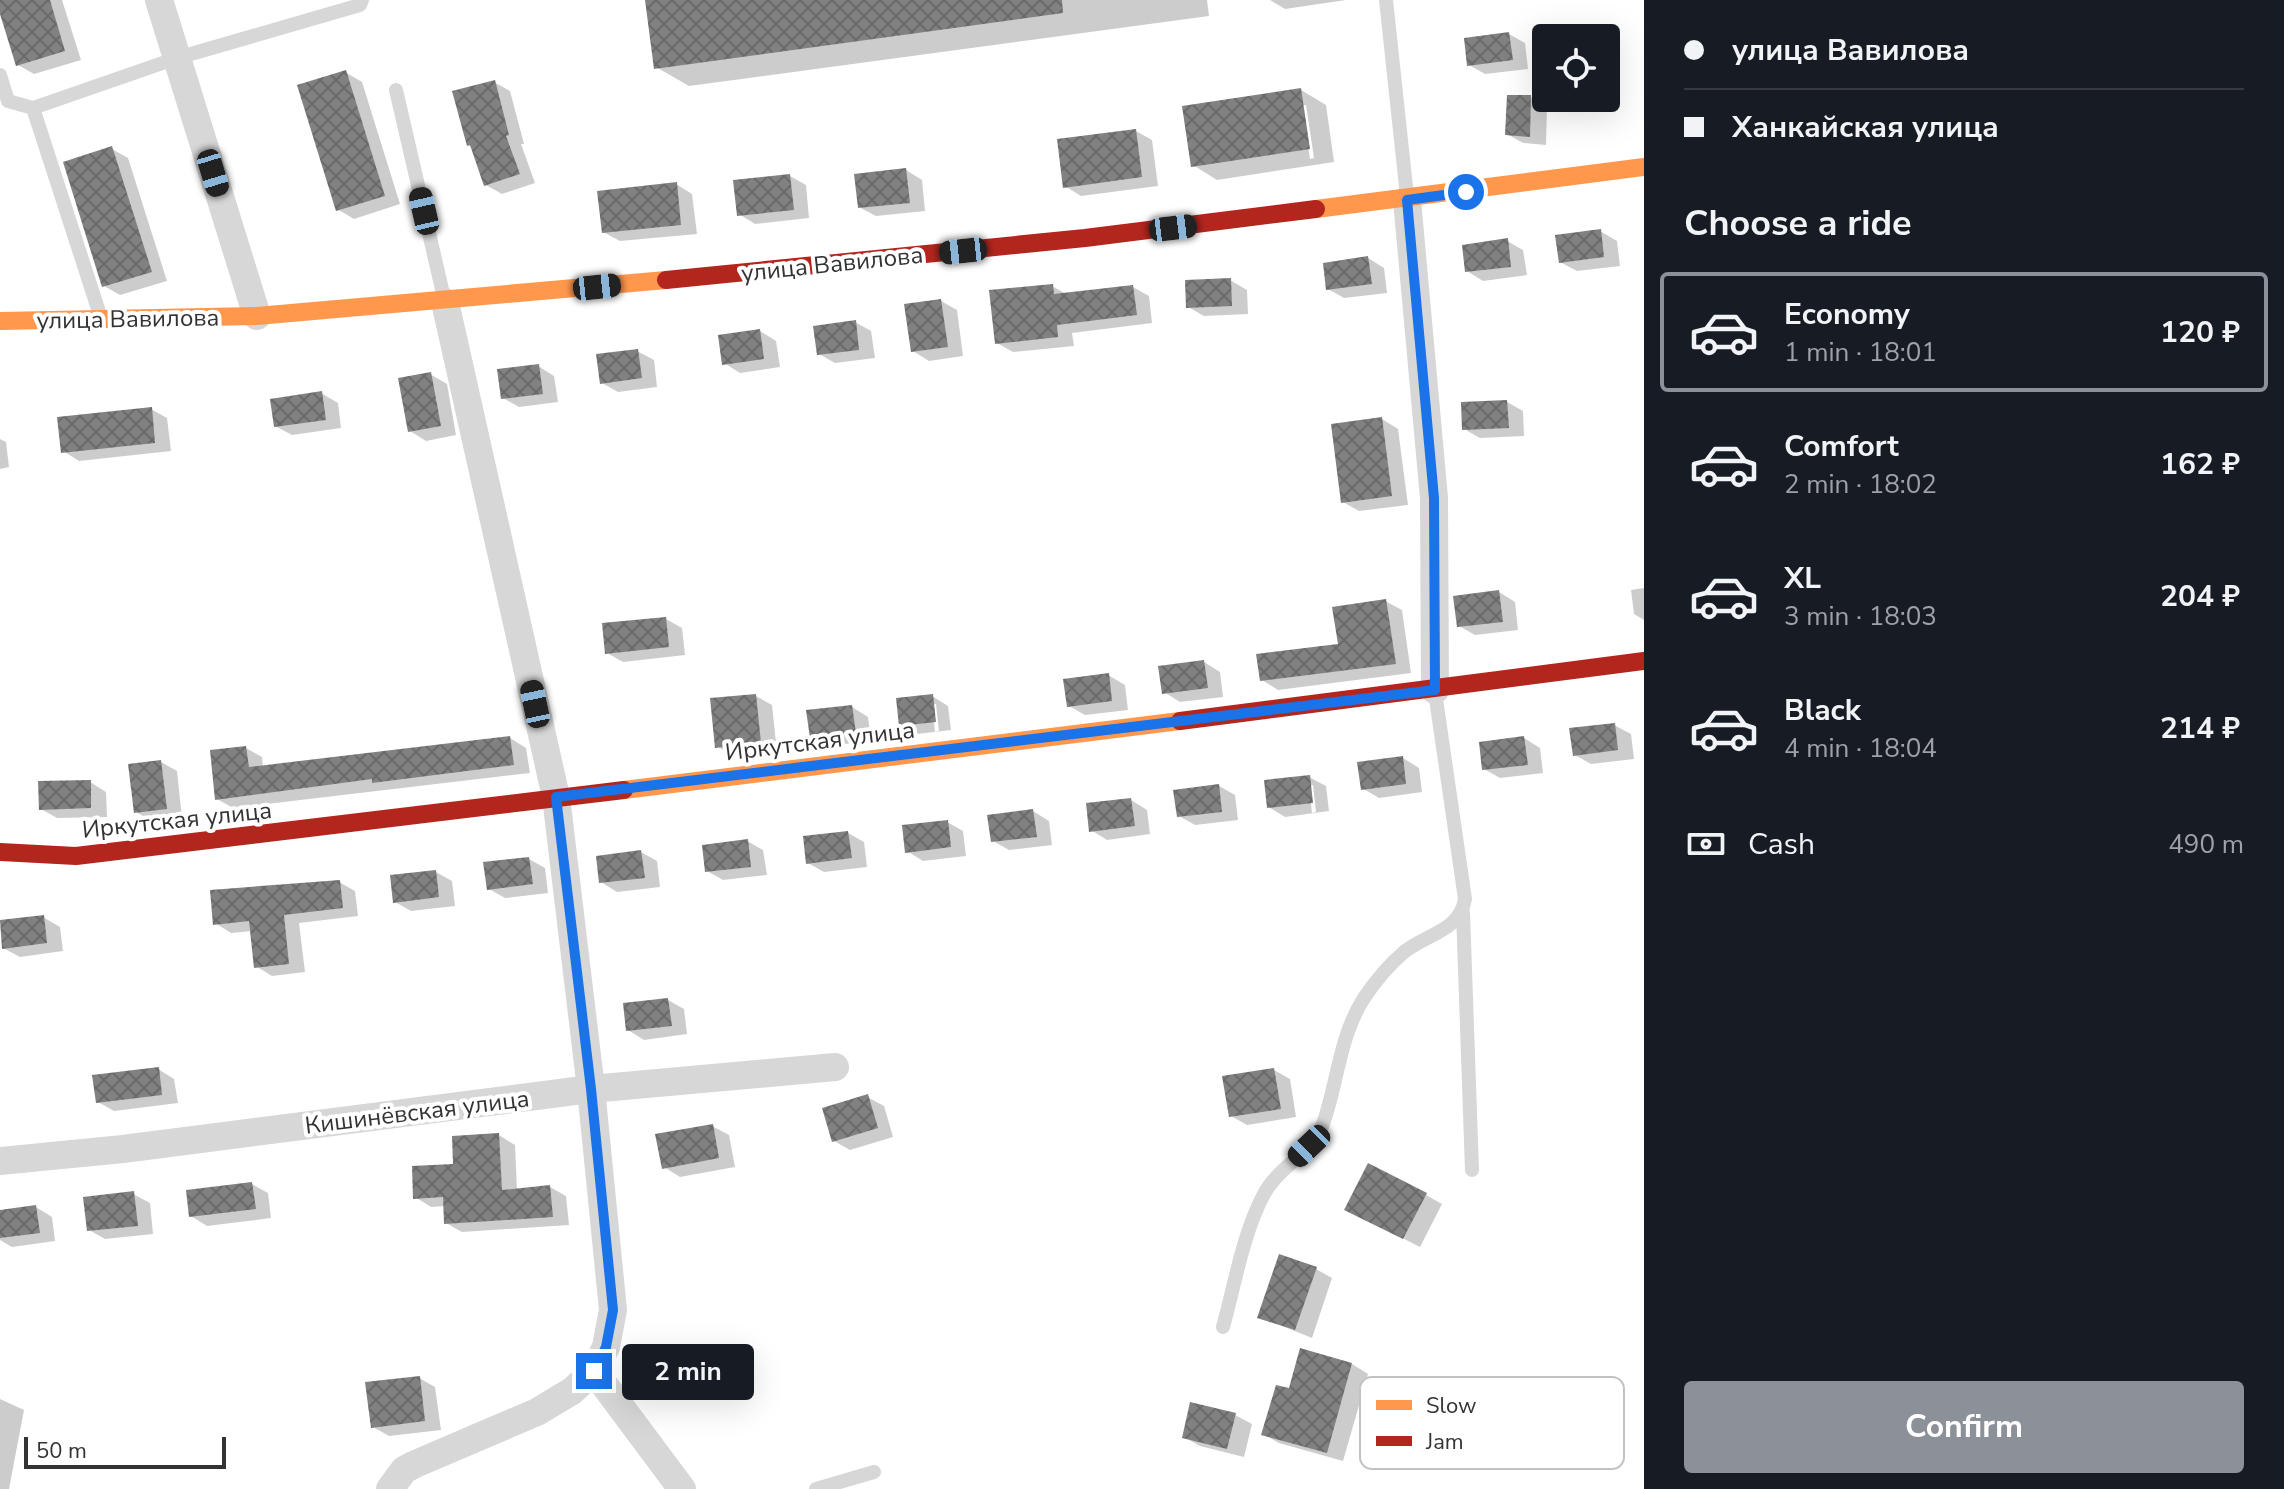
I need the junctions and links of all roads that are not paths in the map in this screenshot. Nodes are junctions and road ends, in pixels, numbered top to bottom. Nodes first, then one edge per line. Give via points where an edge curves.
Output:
1 (159, 0) edge
2 (1386, 0) edge
3 (360, 2) edge
4 (177, 58) junction
5 (0, 75) edge
6 (396, 90) dead end
7 (33, 108) junction
8 (1644, 167) edge
9 (1407, 200) junction
10 (445, 302) junction
11 (257, 316) junction
12 (101, 319) junction
13 (0, 321) edge
14 (1644, 661) edge
15 (1435, 690) junction
16 (556, 797) junction
17 (0, 852) edge
18 (1463, 912) junction
19 (835, 1067) dead end
20 (591, 1089) junction
21 (0, 1161) edge
22 (1472, 1170) dead end
23 (1223, 1327) dead end
24 (594, 1371) junction
25 (874, 1472) dead end
26 (390, 1489) edge
27 (682, 1489) edge
28 (816, 1489) edge

1 - 4 street, улица Вавилова
2 - 9 lane
3 - 4 lane
4 - 7 lane
4 - 11 street, улица Вавилова
5 - 7 lane via 8,101
6 - 10 lane
7 - 12 lane
8 - 9 street, улица Вавилова
9 - 10 street, улица Вавилова
9 - 15 street via 1434,498
10 - 11 street, улица Вавилова
10 - 16 street
11 - 12 street, улица Вавилова
12 - 13 street, улица Вавилова
14 - 15 street, Иркутская улица
15 - 16 street, Иркутская улица
15 - 18 lane
16 - 17 street, Иркутская улица via 76,856
16 - 20 street
18 - 22 lane
18 - 23 lane via 1452,925 1402,955 1365,996 1344,1041 1322,1127 1265,1191 1256,1211
19 - 20 street, Кишинёвская улица
20 - 21 street, Кишинёвская улица
20 - 24 street via 613,1310 606,1347
24 - 26 street via 557,1402 404,1470
24 - 27 street
25 - 28 lane

